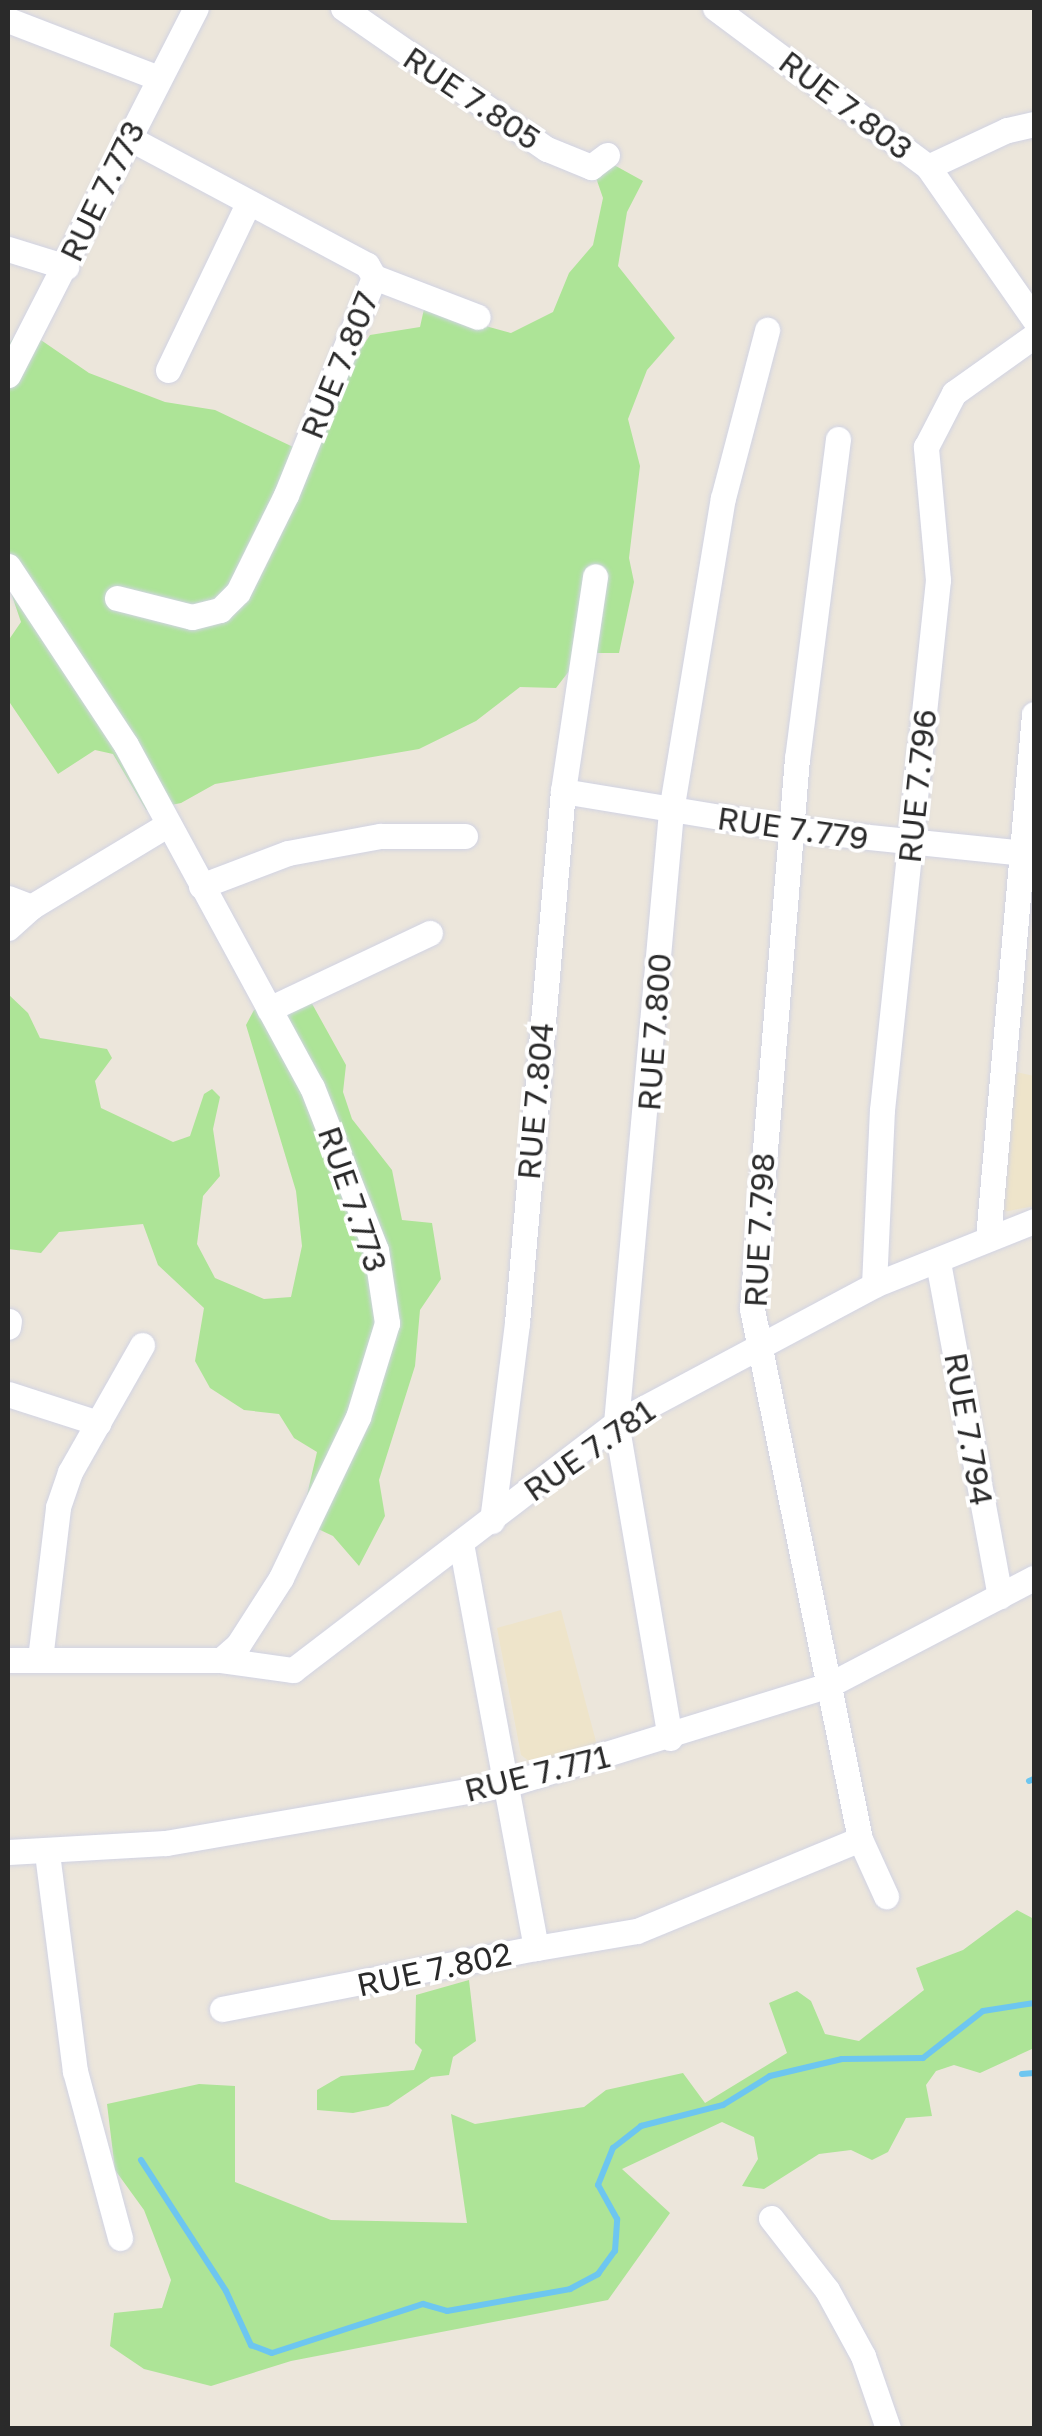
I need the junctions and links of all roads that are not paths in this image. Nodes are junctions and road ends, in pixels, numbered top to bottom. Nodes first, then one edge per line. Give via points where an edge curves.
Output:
1 (196, 8) edge
2 (343, 8) edge
3 (716, 8) edge
4 (8, 20) edge
5 (158, 78) junction
6 (1034, 124) edge
7 (127, 136) junction
8 (607, 155) dead end
9 (928, 167) junction
10 (248, 204) junction
11 (8, 249) edge
12 (66, 266) junction
13 (374, 277) junction
14 (478, 316) dead end
15 (1034, 319) edge
16 (766, 330) dead end
17 (1034, 336) edge
18 (168, 370) dead end
19 (8, 375) edge
20 (838, 439) dead end
21 (8, 566) edge
22 (595, 576) dead end
23 (117, 598) dead end
24 (1034, 714) edge
25 (563, 792) junction
26 (672, 811) junction
27 (167, 825) junction
28 (792, 829) junction
29 (465, 836) dead end
30 (912, 844) junction
31 (1028, 853) edge
32 (201, 886) junction
33 (19, 902) edge
34 (8, 928) edge
35 (430, 933) dead end
36 (268, 1008) junction
37 (1034, 1221) edge
38 (988, 1238) junction
39 (938, 1262) junction
40 (874, 1285) junction
41 (142, 1344) dead end
42 (757, 1348) junction
43 (8, 1394) edge
44 (616, 1422) junction
45 (98, 1424) junction
46 (492, 1520) junction
47 (461, 1544) junction
48 (1034, 1578) edge
49 (1000, 1596) junction
50 (40, 1659) junction
51 (8, 1660) edge
52 (221, 1660) junction
53 (829, 1686) junction
54 (670, 1738) junction
55 (509, 1784) junction
56 (860, 1838) junction
57 (8, 1852) edge
58 (46, 1853) junction
59 (886, 1896) dead end
60 (536, 1948) junction
61 (222, 2009) dead end
62 (771, 2218) dead end
63 (120, 2238) dead end
64 (888, 2428) edge

1 - 5 street, RUE 7.773
2 - 8 street, RUE 7.805 via 547,148 591,166
3 - 9 street, RUE 7.803
4 - 5 street
5 - 7 street, RUE 7.773
6 - 9 street
7 - 10 street, RUE 7.807
7 - 12 street, RUE 7.773
9 - 15 street, RUE 7.803
10 - 13 street, RUE 7.807 via 367,265
10 - 18 street
11 - 12 street
12 - 19 street, RUE 7.773
13 - 14 street
13 - 23 street, RUE 7.807 via 286,495 238,592 220,610 192,617
16 - 26 street, RUE 7.800 via 722,498
17 - 30 street, RUE 7.796 via 954,393 926,447 938,580
20 - 28 street, RUE 7.798
21 - 27 street, RUE 7.773 via 126,745
22 - 25 street, RUE 7.804
24 - 31 street
25 - 26 street
25 - 46 street, RUE 7.804 via 517,1322
26 - 28 street, RUE 7.779
26 - 44 street, RUE 7.800
27 - 32 street, RUE 7.773
27 - 33 street
28 - 30 street, RUE 7.779
28 - 42 street, RUE 7.798 via 754,1251
29 - 32 street via 380,836 306,850 229,870
30 - 31 street, RUE 7.779
30 - 40 street, RUE 7.796 via 882,1110
31 - 38 street
32 - 36 street, RUE 7.773
33 - 34 street
35 - 36 street
36 - 52 street, RUE 7.773 via 312,1087 360,1200 387,1323 358,1417 280,1578 250,1630
37 - 38 street, RUE 7.781
38 - 39 street, RUE 7.781
39 - 40 street, RUE 7.781
39 - 49 street, RUE 7.794
40 - 42 street, RUE 7.781
41 - 45 street
42 - 44 street, RUE 7.781
42 - 53 street, RUE 7.798
43 - 45 street
44 - 46 street, RUE 7.781
44 - 54 street, RUE 7.800
45 - 50 street via 58,1508
46 - 47 street, RUE 7.781
47 - 52 street, RUE 7.781 via 293,1670
47 - 55 street, RUE 7.802
48 - 49 street, RUE 7.771
49 - 53 street, RUE 7.771
50 - 51 street
50 - 52 street
53 - 54 street, RUE 7.771
53 - 56 street, RUE 7.798
54 - 55 street, RUE 7.771
55 - 58 street, RUE 7.771 via 166,1843
55 - 60 street, RUE 7.802
56 - 59 street, RUE 7.798
56 - 60 street via 637,1931
57 - 58 street, RUE 7.771
58 - 63 street via 75,2071
60 - 61 street, RUE 7.802
62 - 64 street via 828,2290 863,2356

